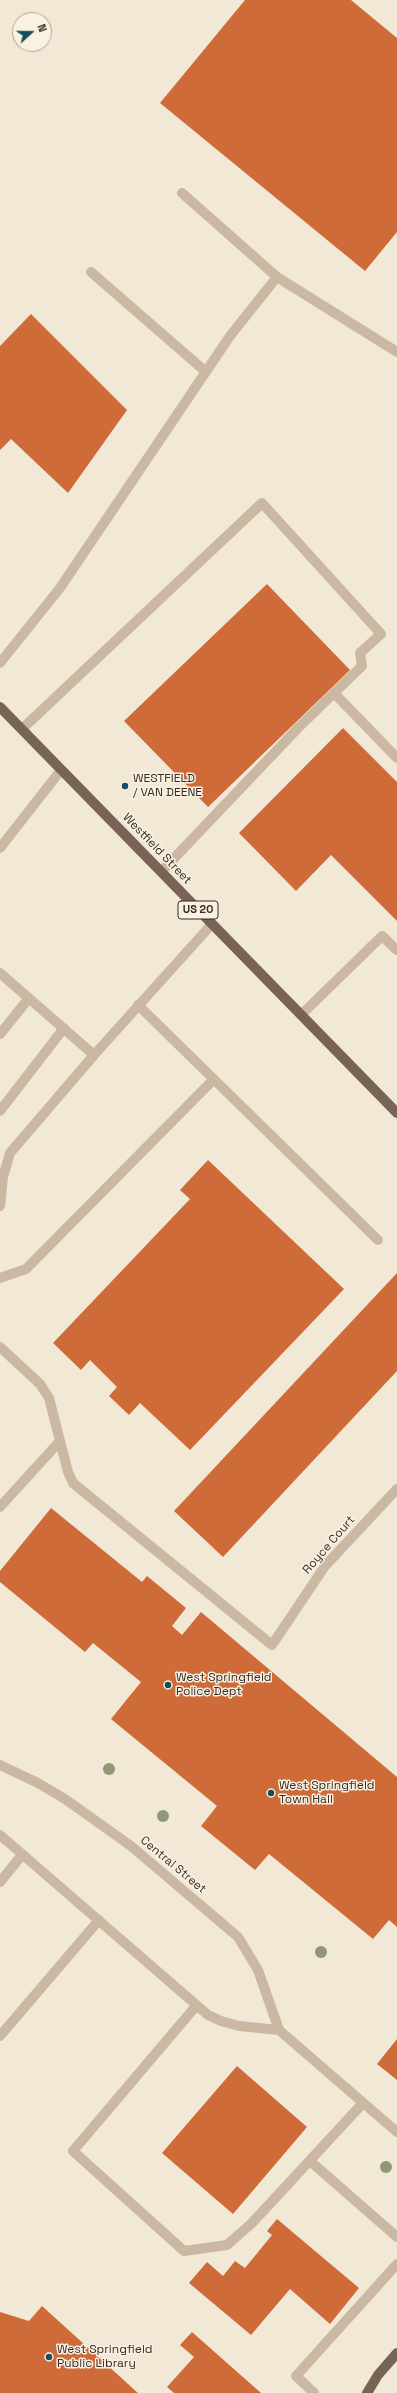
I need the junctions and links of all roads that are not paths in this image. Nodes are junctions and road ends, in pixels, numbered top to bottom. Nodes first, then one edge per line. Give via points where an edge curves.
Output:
1 (182, 193) dead end
2 (91, 272) dead end
3 (277, 277) junction
4 (397, 352) edge
5 (206, 372) junction
6 (0, 663) edge
7 (334, 693) junction
8 (0, 707) edge
9 (22, 729) junction
10 (397, 758) edge
11 (61, 770) junction
12 (0, 848) edge
13 (161, 872) junction
14 (212, 924) junction
15 (397, 950) edge
16 (0, 972) edge
17 (29, 998) junction
18 (138, 1005) junction
19 (301, 1015) junction
20 (64, 1028) junction
21 (0, 1034) edge
22 (94, 1055) junction
23 (214, 1079) junction
24 (0, 1111) edge
25 (397, 1113) edge
26 (0, 1206) edge
27 (378, 1240) dead end
28 (0, 1278) edge
29 (1, 1351) edge
30 (60, 1441) junction
31 (397, 1489) edge
32 (0, 1507) edge
33 (0, 1765) edge
34 (0, 1835) edge
35 (22, 1855) junction
36 (0, 1882) edge
37 (99, 1920) junction
38 (196, 2006) junction
39 (279, 2030) junction
40 (0, 2036) edge
41 (363, 2103) junction
42 (397, 2132) edge
43 (310, 2161) junction
44 (397, 2237) edge
45 (397, 2264) edge
46 (397, 2353) edge
47 (378, 2375) junction
48 (314, 2393) edge
49 (362, 2393) edge
50 (367, 2393) edge

1 - 3 street
2 - 5 street
3 - 4 street
3 - 5 street via 230,336
5 - 6 street via 60,588
7 - 9 street via 362,666 360,653 381,634 262,503
7 - 10 street
7 - 13 street
8 - 9 main road, Westfield Street / US 20
9 - 11 main road, Westfield Street / US 20
11 - 12 street
11 - 13 main road, Westfield Street / US 20
13 - 14 main road, Westfield Street / US 20
14 - 18 street
14 - 19 main road, Westfield Street / US 20
15 - 19 street via 382,936
16 - 17 street
17 - 20 street
17 - 21 street
18 - 22 street
18 - 23 street
19 - 25 main road, Westfield Street / US 20
20 - 22 street
20 - 24 street
22 - 26 street via 10,1153 3,1177
23 - 27 street
23 - 28 street via 26,1269
29 - 30 street via 40,1384 49,1398
30 - 31 street, Royce Court via 72,1483 272,1645 324,1566
30 - 32 street
33 - 39 street, Central Street via 65,1799 131,1846 238,1937 258,1970
34 - 35 street
35 - 36 street
35 - 37 street
37 - 38 street
37 - 40 street
38 - 39 street via 221,2021
38 - 43 street via 73,2151 184,2251 227,2245 252,2223
39 - 41 street, Central Street
41 - 42 street, Central Street
41 - 43 street
43 - 44 street
45 - 48 street via 296,2376
46 - 47 main road
47 - 49 main road
47 - 50 main road

